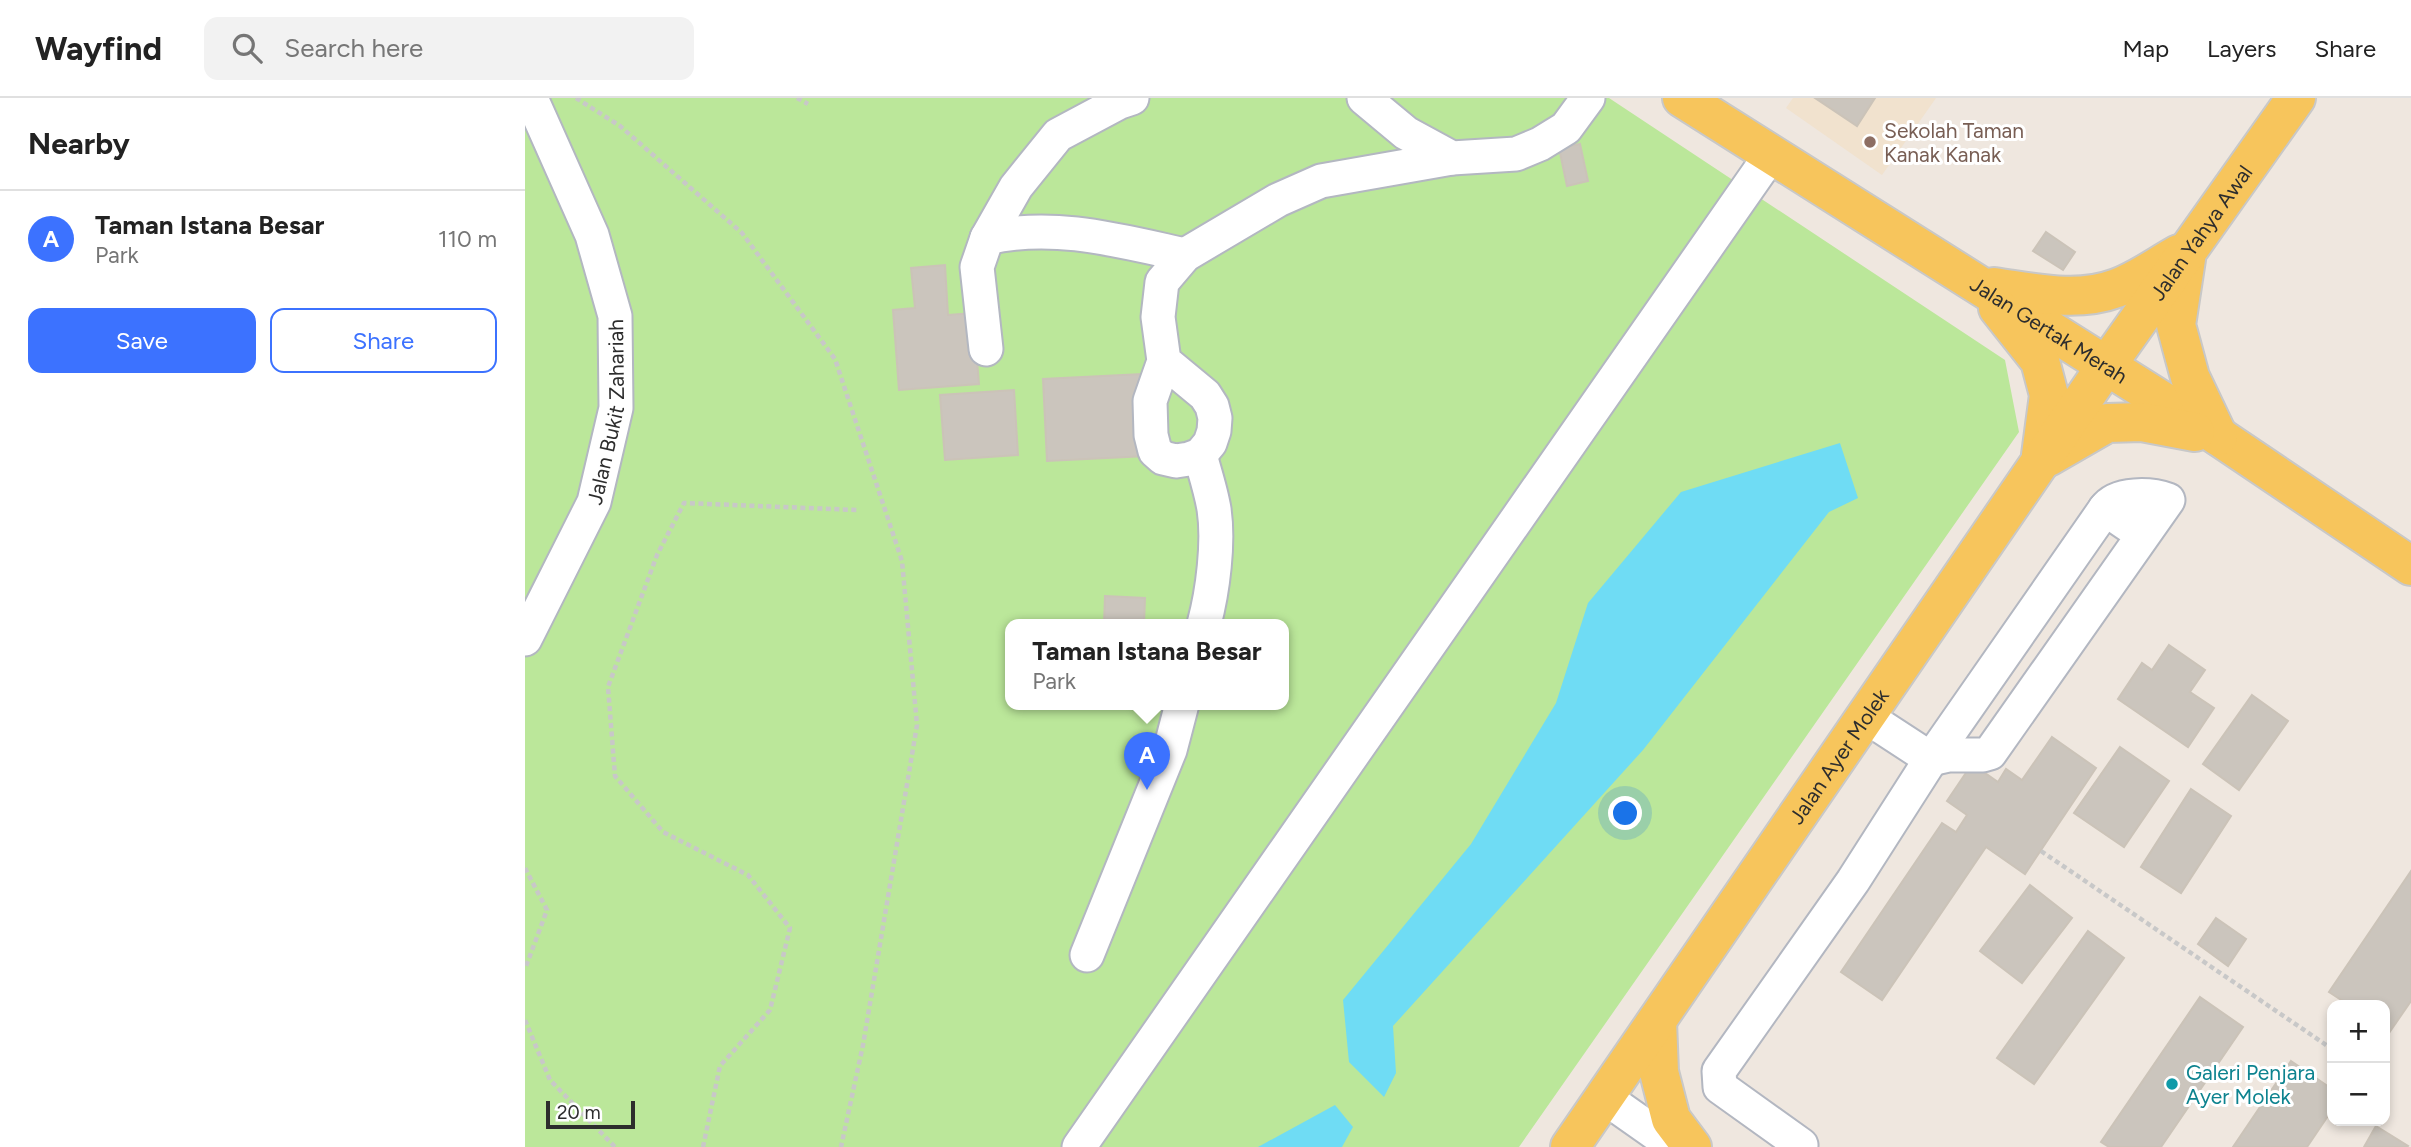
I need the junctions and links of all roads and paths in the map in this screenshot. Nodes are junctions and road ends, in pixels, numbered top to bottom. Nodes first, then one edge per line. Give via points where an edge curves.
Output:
1 (531, 98) edge
2 (576, 98) edge
3 (797, 98) edge
4 (1132, 98) edge
5 (1364, 98) edge
6 (1588, 98) edge
7 (1682, 98) edge
8 (2295, 98) edge
9 (808, 104) dead end
10 (1770, 156) junction
11 (1452, 158) junction
12 (987, 237) junction
13 (2187, 250) junction
14 (1185, 255) junction
15 (1979, 285) junction
16 (986, 349) dead end
17 (1164, 361) junction
18 (2106, 366) junction
19 (2218, 436) junction
20 (1200, 455) junction
21 (2041, 461) junction
22 (2105, 509) junction
23 (857, 510) dead end
24 (2143, 535) junction
25 (2411, 566) edge
26 (1205, 619) edge
27 (525, 639) edge
28 (1180, 710) edge
29 (1865, 716) junction
30 (1931, 759) junction
31 (2041, 851) dead end
32 (525, 868) edge
33 (1087, 955) dead end
34 (525, 968) edge
35 (525, 1020) edge
36 (1657, 1021) junction
37 (2327, 1046) edge
38 (1604, 1097) junction
39 (615, 1147) edge
40 (703, 1147) edge
41 (841, 1147) edge
42 (1079, 1147) edge
43 (1570, 1147) edge
44 (1675, 1147) edge
45 (1692, 1147) edge
46 (1800, 1147) edge

1 - 27 street, Jalan Bukit Zahariah via 592,235 615,316 616,408 594,502
2 - 41 path via 620,126 742,233 835,359 902,561 917,725 863,1045
3 - 9 path
4 - 12 street via 1058,135 1016,187
5 - 11 street via 1406,133
6 - 11 street via 1566,128 1540,144 1516,154
7 - 10 main road, Jalan Gertak Merah
8 - 13 main road, Jalan Yahya Awal
10 - 15 main road, Jalan Gertak Merah
10 - 42 street
11 - 14 street via 1321,181 1278,200
12 - 14 street via 1008,233 1096,236
12 - 16 street via 977,267
13 - 15 main road via 2119,288 2093,295 2060,297
13 - 18 main road, Jalan Yahya Awal
13 - 19 main road via 2176,325 2190,377
14 - 17 street via 1162,282 1158,317
15 - 18 main road, Jalan Gertak Merah
15 - 21 main road via 2040,361 2049,395
17 - 20 street via 1212,406 1214,431
17 - 20 street via 1150,401 1155,451 1176,461
18 - 19 main road, Jalan Gertak Merah
18 - 21 main road, Jalan Ayer Molek
19 - 21 main road via 2142,422 2108,423
19 - 25 main road, Jalan Gertak Merah
20 - 26 street via 1215,523
21 - 29 main road, Jalan Ayer Molek
22 - 24 street
22 - 24 street via 2122,498 2156,495 2168,500
22 - 30 street
23 - 40 path via 684,503 657,555 608,687 615,776 663,832 748,875 790,928 770,1010 720,1066
24 - 30 street via 1990,753
28 - 33 street via 1170,750
29 - 30 street
29 - 36 main road, Jalan Ayer Molek
30 - 46 street via 1853,881 1719,1071 1720,1087
31 - 37 path
32 - 34 path via 547,910
35 - 39 path via 550,1080
36 - 38 main road, Jalan Ayer Molek
36 - 45 main road via 1659,1072 1671,1119
38 - 43 main road, Jalan Ayer Molek
38 - 44 street

